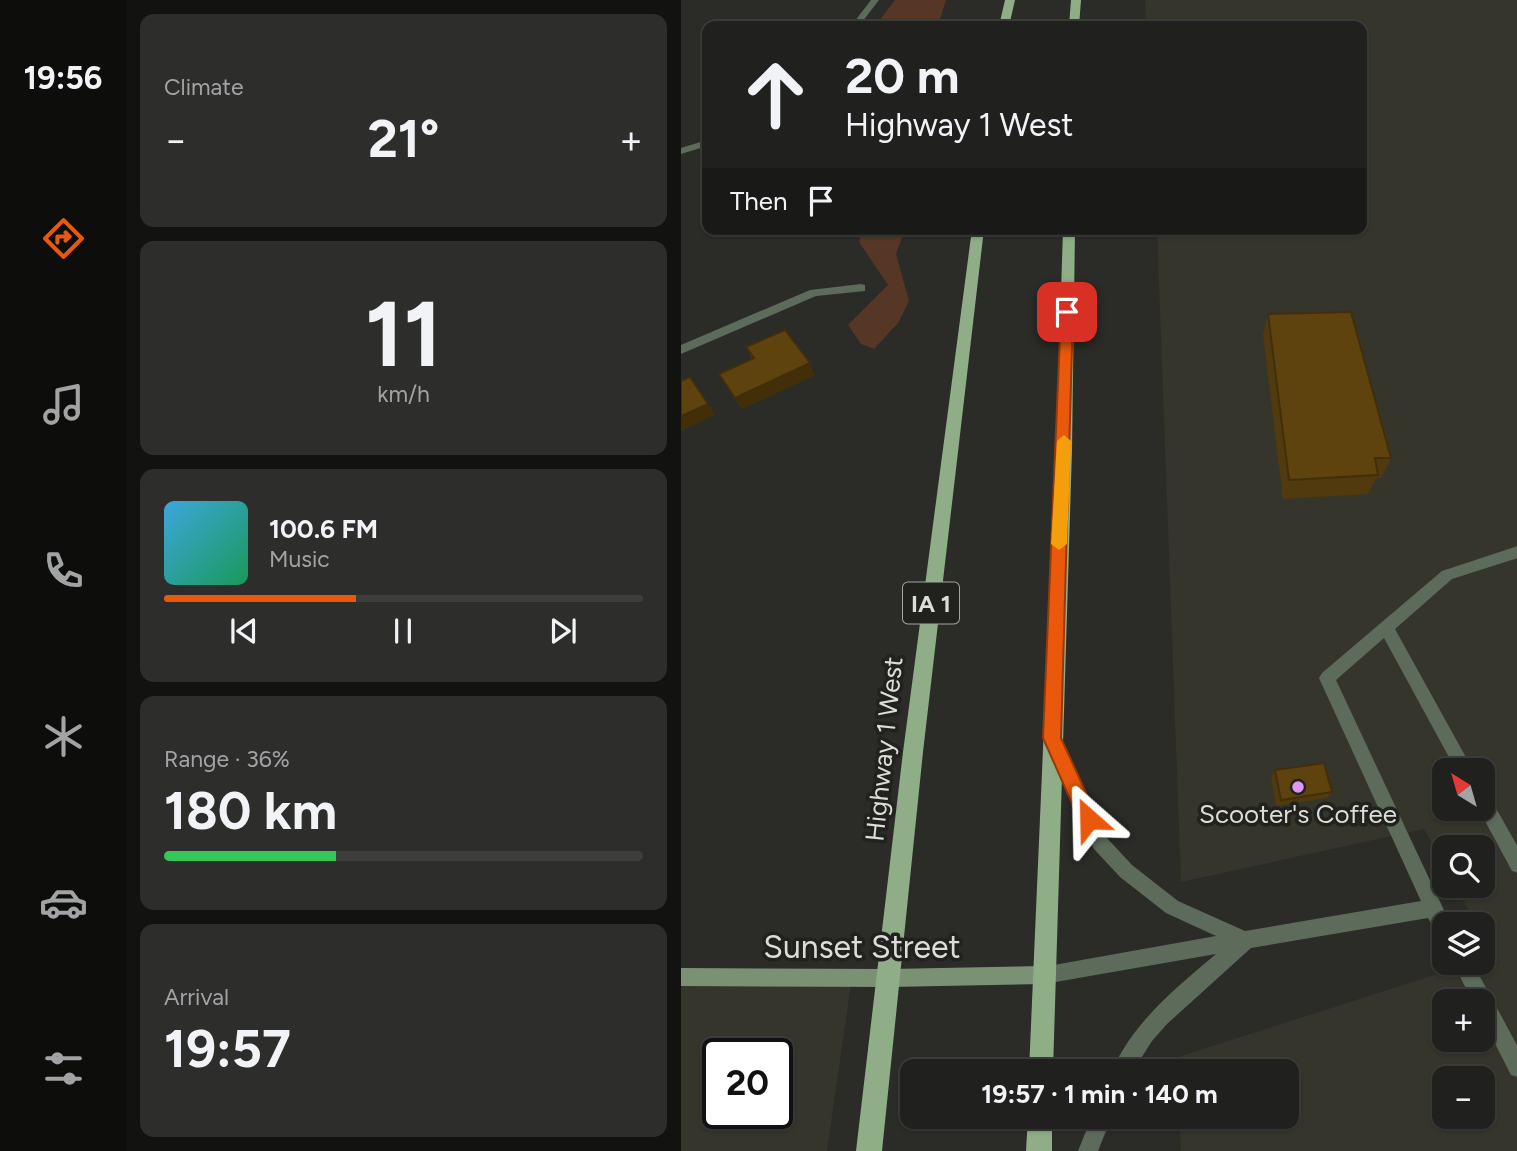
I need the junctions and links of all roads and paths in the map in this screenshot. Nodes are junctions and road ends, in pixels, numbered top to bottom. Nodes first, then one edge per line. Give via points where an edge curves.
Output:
1 (875, 0) edge
2 (1010, 0) edge
3 (1077, 0) edge
4 (859, 21) edge
5 (1005, 21) edge
6 (1075, 21) edge
7 (702, 145) edge
8 (681, 151) edge
9 (977, 235) edge
10 (1069, 235) edge
11 (861, 288) dead end
12 (681, 350) edge
13 (1517, 552) edge
14 (1386, 627) junction
15 (1052, 738) junction
16 (1458, 758) edge
17 (1493, 821) edge
18 (1517, 865) edge
19 (1433, 908) junction
20 (1435, 912) edge
21 (1246, 941) junction
22 (1044, 975) junction
23 (681, 977) edge
24 (890, 978) junction
25 (1495, 1027) edge
26 (1041, 1059) edge
27 (1130, 1059) edge
28 (1517, 1068) edge
29 (1040, 1129) edge
30 (1097, 1129) edge
31 (869, 1151) edge
32 (1039, 1151) edge
33 (1088, 1151) edge

1 - 4 street
2 - 5 main road
3 - 6 main road
7 - 8 street
9 - 24 main road, Highway 1 West / IA 1 via 913,752
10 - 15 main road
11 - 12 street via 814,293
13 - 14 street via 1447,575
14 - 16 street
14 - 19 street via 1327,678
15 - 21 street via 1100,843 1126,871 1172,907
15 - 22 main road
17 - 18 street
19 - 20 street
19 - 21 street
21 - 22 street
21 - 27 street via 1147,1033
22 - 24 street, Sunset Street
22 - 26 main road
23 - 24 street, Sunset Street
24 - 31 main road, Highway 1 West / IA 1
25 - 28 street
29 - 32 main road
30 - 33 street

